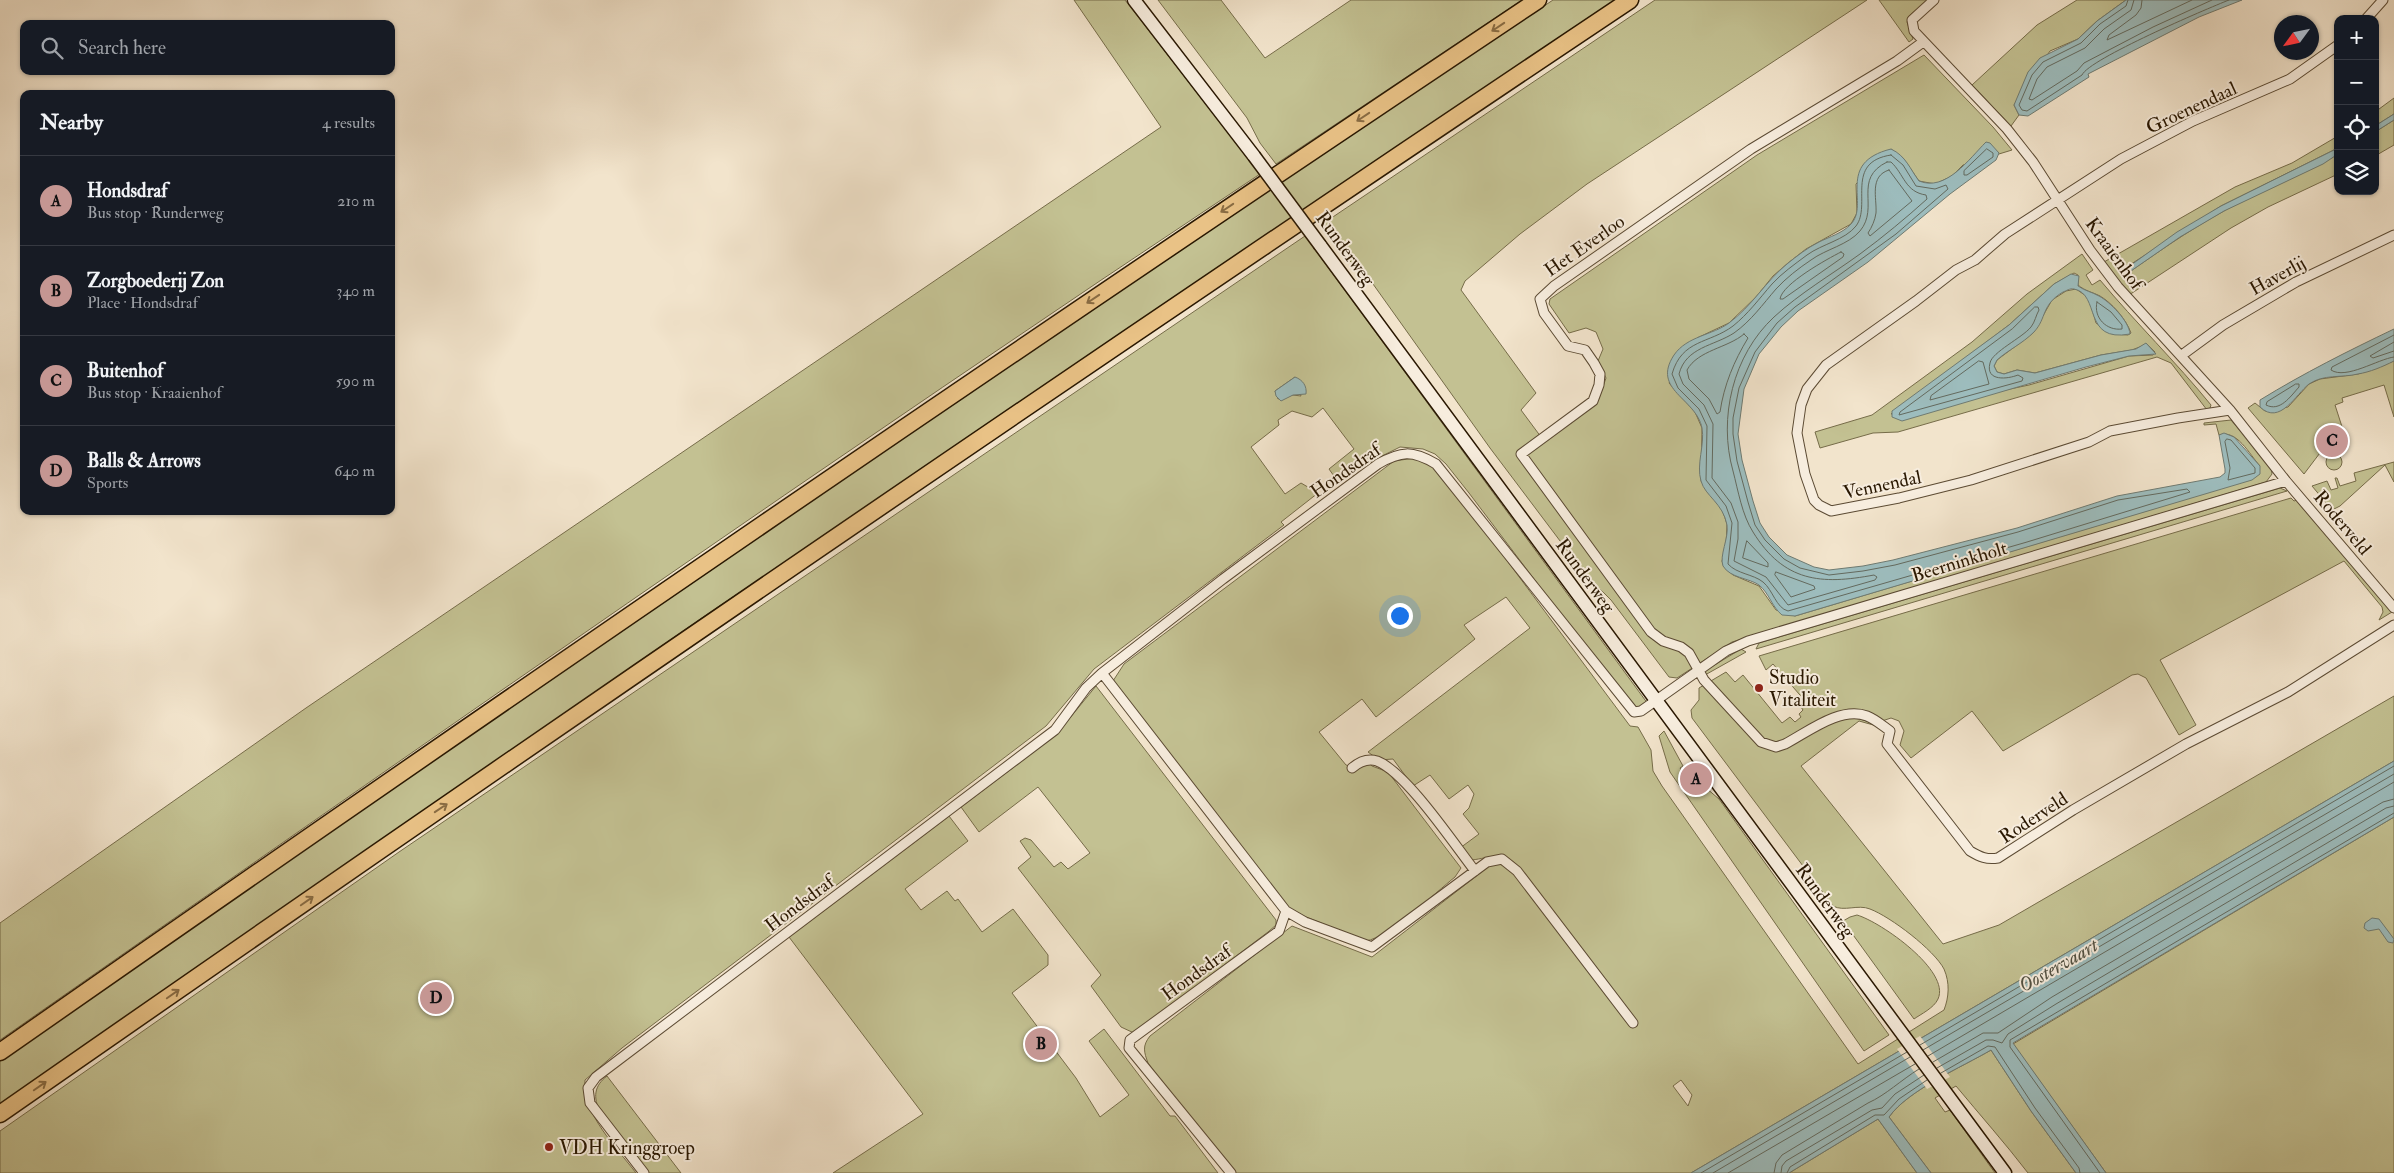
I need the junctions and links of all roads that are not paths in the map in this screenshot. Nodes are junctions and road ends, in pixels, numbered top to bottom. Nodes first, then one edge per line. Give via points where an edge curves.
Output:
1 (1134, 0) edge
2 (1538, 0) edge
3 (1630, 0) edge
4 (1934, 0) edge
5 (2383, 0) edge
6 (2370, 15) edge
7 (1923, 42) junction
8 (2334, 48) edge
9 (2058, 198) junction
10 (2394, 235) edge
11 (2182, 355) junction
12 (2230, 410) junction
13 (2286, 481) junction
14 (2394, 608) edge
15 (2394, 625) edge
16 (1697, 670) junction
17 (1102, 673) junction
18 (1655, 701) junction
19 (1352, 768) dead end
20 (1475, 871) junction
21 (1286, 911) junction
22 (1634, 1023) dead end
23 (0, 1052) edge
24 (0, 1114) edge
25 (644, 1173) edge
26 (1231, 1173) edge
27 (2005, 1173) edge

1 - 18 street, Runderweg, bridge via 1254,156
2 -> 23 highway via 1246,195 345,811
24 -> 3 highway via 812,553
4 - 7 street via 1912,20 1914,30
5 - 6 street
7 - 9 street, Kraaienhof via 1995,115
7 - 16 street, Het Everloo via 1751,149 1562,280 1540,299 1544,313 1568,346 1585,350 1600,374 1600,385 1593,401 1521,454 1650,632 1689,653
8 - 9 street, Groenendaal via 2290,79 2193,120
9 - 11 street, Kraaienhof via 2090,250 2118,287
9 - 12 street, Vennendal via 1826,365 1812,380 1800,405 1797,433 1805,474 1818,505 1832,511 1899,498 2010,468 2089,442 2110,431
10 - 11 street, Haverlij via 2288,286 2223,325
11 - 12 street, Kraaienhof
12 - 13 street, Kraaienhof
13 - 14 street, Roderveld
13 - 16 street, Beerninkholt via 1748,641
15 - 16 street, Roderveld via 2288,692 2186,744 1990,860 1970,851 1887,744 1890,731 1878,722 1854,713 1838,716 1785,744 1776,746 1761,742
16 - 18 street, Beerninkholt
17 - 18 street, Hondsdraf via 1378,464 1393,456 1409,453 1436,464 1634,712
17 - 21 street
17 - 25 street, Hondsdraf via 1086,688 1055,730 596,1077 588,1088 590,1103
18 - 27 street, Runderweg
19 - 20 street via 1357,763 1370,760 1406,782
20 - 21 street via 1372,947 1305,922
20 - 22 street via 1487,862 1502,859 1517,871
21 - 26 street, Hondsdraf via 1278,932 1130,1040 1129,1048

